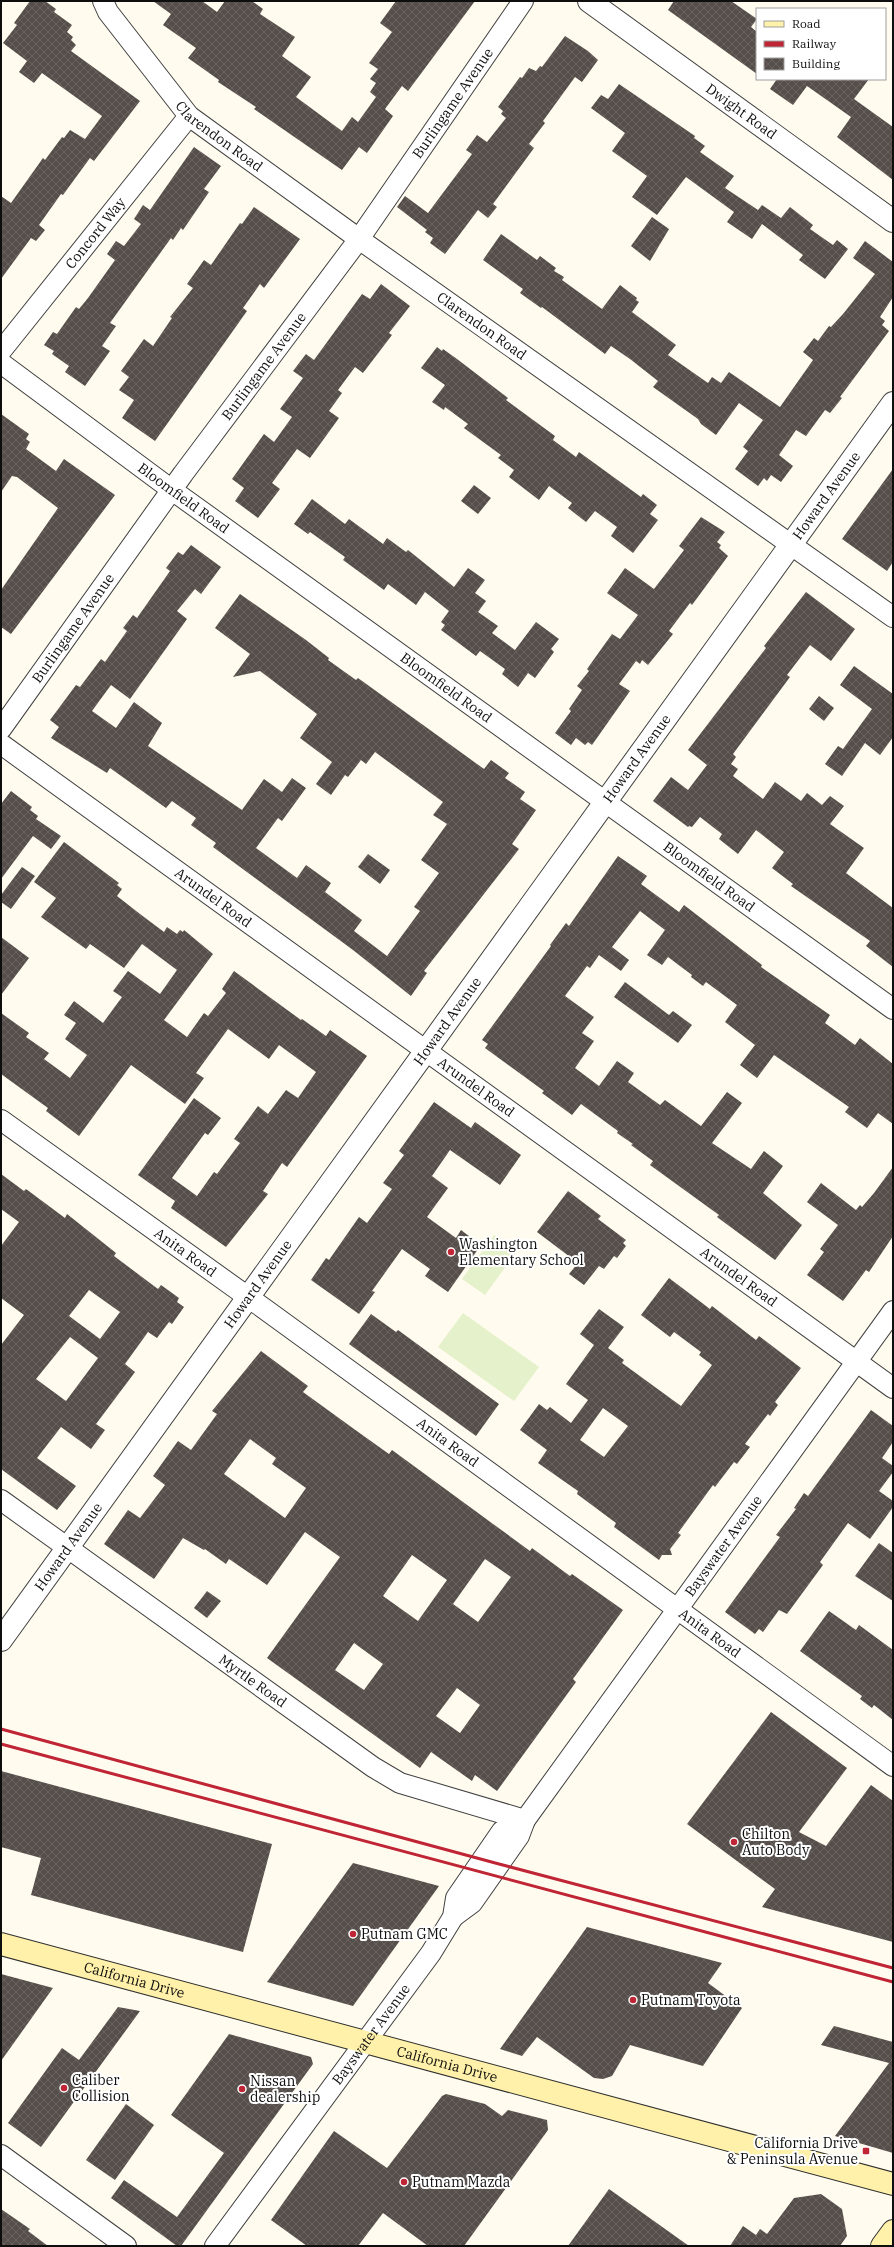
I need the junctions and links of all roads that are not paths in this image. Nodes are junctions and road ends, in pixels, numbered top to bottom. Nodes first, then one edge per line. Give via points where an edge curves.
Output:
1 (103, 1) edge
2 (523, 1) edge
3 (589, 1) edge
4 (189, 116) junction
5 (893, 221) edge
6 (359, 239) junction
7 (1, 351) edge
8 (1, 363) edge
9 (893, 403) edge
10 (172, 490) junction
11 (792, 546) junction
12 (893, 618) edge
13 (1, 729) edge
14 (1, 744) edge
15 (605, 801) junction
16 (893, 1009) edge
17 (426, 1051) junction
18 (1, 1120) edge
19 (248, 1297) junction
20 (893, 1311) edge
21 (856, 1361) junction
22 (893, 1388) edge
23 (1, 1500) edge
24 (68, 1548) junction
25 (678, 1610) junction
26 (1, 1640) edge
27 (893, 1766) edge
28 (525, 1820) junction
29 (1, 1944) edge
30 (367, 2042) junction
31 (1, 2155) edge
32 (893, 2184) edge
33 (893, 2231) edge
34 (126, 2246) edge
35 (215, 2246) edge
36 (882, 2246) edge

1 - 4 street, Clarendon Road via 108,12
2 - 6 street, Burlingame Avenue
3 - 5 street, Dwight Road
4 - 6 street, Clarendon Road
4 - 7 street, Concord Way
6 - 10 street, Burlingame Avenue
6 - 11 street, Clarendon Road
8 - 10 street, Bloomfield Road
9 - 11 street, Howard Avenue
10 - 13 street, Burlingame Avenue
10 - 15 street, Bloomfield Road
11 - 12 street, Clarendon Road
11 - 15 street, Howard Avenue
14 - 17 street, Arundel Road
15 - 16 street, Bloomfield Road
15 - 17 street, Howard Avenue
17 - 19 street, Howard Avenue
17 - 21 street, Arundel Road
18 - 19 street, Anita Road
19 - 24 street, Howard Avenue
19 - 25 street, Anita Road
20 - 21 street, Bayswater Avenue
21 - 22 street, Arundel Road
21 - 25 street, Bayswater Avenue
23 - 24 street, Myrtle Road
24 - 26 street, Howard Avenue
24 - 28 street, Myrtle Road via 400,1783
25 - 27 street, Anita Road
25 - 28 street, Bayswater Avenue
28 - 30 street, Bayswater Avenue via 502,1831 456,1898 453,1917 431,1953
29 - 30 main road, California Drive
30 - 32 main road, California Drive
30 - 35 street, Bayswater Avenue
31 - 34 street
33 - 36 main road

